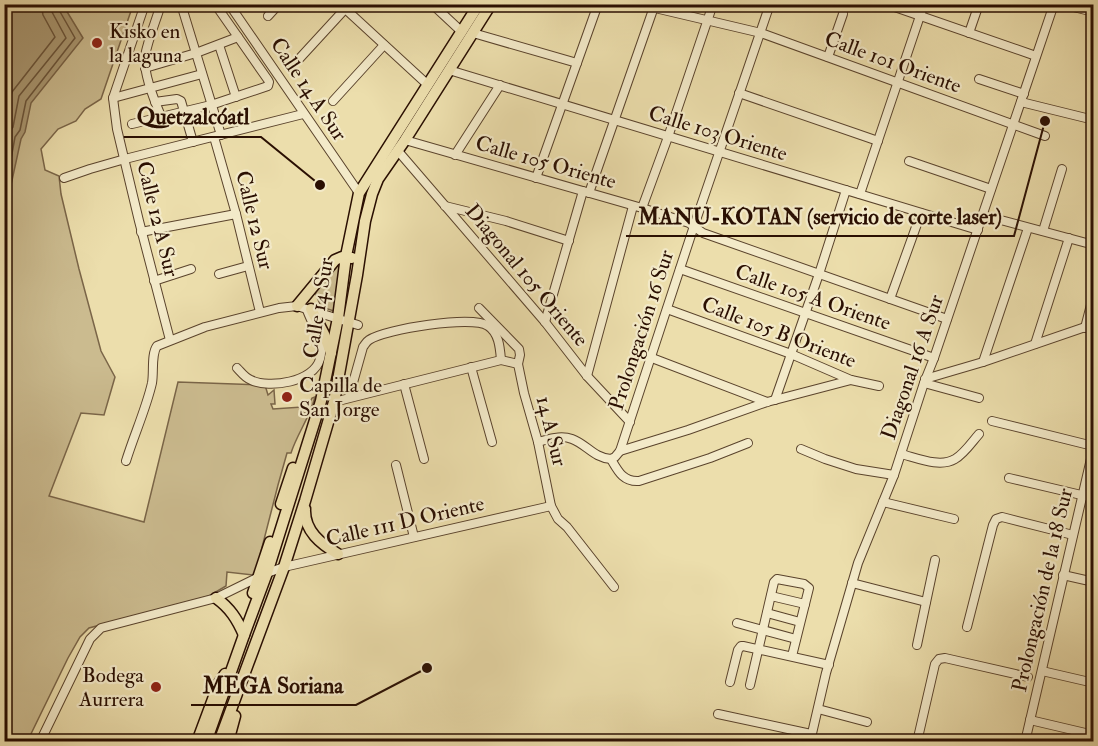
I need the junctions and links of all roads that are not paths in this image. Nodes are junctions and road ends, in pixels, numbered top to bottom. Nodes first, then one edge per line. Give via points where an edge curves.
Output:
1 (145, 4) edge
2 (161, 4) edge
3 (181, 4) edge
4 (215, 4) edge
5 (230, 4) edge
6 (279, 4) edge
7 (432, 4) edge
8 (479, 4) edge
9 (491, 4) edge
10 (598, 4) edge
11 (638, 4) edge
12 (712, 4) edge
13 (770, 4) edge
14 (886, 4) edge
15 (924, 4) edge
16 (979, 4) edge
17 (1054, 4) edge
18 (1061, 4) edge
19 (654, 6) edge
20 (343, 7) edge
21 (1094, 12) edge
22 (843, 14) dead end
23 (268, 16) dead end
24 (920, 16) junction
25 (707, 21) junction
26 (467, 32) junction
27 (760, 33) junction
28 (969, 33) junction
29 (238, 37) junction
30 (219, 45) junction
31 (384, 45) junction
32 (196, 53) junction
33 (1036, 56) junction
34 (828, 57) junction
35 (299, 59) dead end
36 (577, 63) junction
37 (145, 68) junction
38 (449, 70) junction
39 (202, 74) junction
40 (979, 79) dead end
41 (898, 83) junction
42 (428, 85) junction
43 (500, 86) junction
44 (151, 88) junction
45 (740, 93) junction
46 (236, 97) junction
47 (113, 98) junction
48 (1022, 98) junction
49 (333, 101) dead end
50 (155, 102) junction
51 (211, 105) junction
52 (562, 105) junction
53 (184, 112) junction
54 (303, 114) junction
55 (161, 116) junction
56 (614, 120) junction
57 (1094, 120) edge
58 (132, 124) dead end
59 (1013, 125) junction
60 (218, 136) junction
61 (1045, 136) dead end
62 (668, 137) junction
63 (405, 140) junction
64 (878, 141) junction
65 (192, 142) junction
66 (398, 151) junction
67 (719, 152) junction
68 (455, 155) junction
69 (125, 159) junction
70 (909, 161) dead end
71 (1062, 169) dead end
72 (64, 178) dead end
73 (536, 178) junction
74 (992, 189) junction
75 (846, 190) junction
76 (586, 192) junction
77 (359, 193) junction
78 (860, 194) junction
79 (445, 206) junction
80 (638, 207) junction
81 (921, 213) junction
82 (236, 214) junction
83 (982, 215) junction
84 (694, 225) junction
85 (1028, 228) junction
86 (978, 230) junction
87 (1043, 231) junction
88 (141, 232) junction
89 (1070, 238) junction
90 (569, 241) junction
91 (1094, 245) edge
92 (346, 256) junction
93 (359, 259) junction
94 (248, 266) junction
95 (191, 269) dead end
96 (680, 269) junction
97 (219, 274) dead end
98 (819, 274) junction
99 (154, 281) junction
100 (1094, 292) edge
101 (890, 299) junction
102 (305, 308) junction
103 (479, 308) dead end
104 (667, 309) junction
105 (260, 312) junction
106 (805, 313) junction
107 (338, 318) junction
108 (947, 319) junction
109 (545, 322) junction
110 (354, 323) junction
111 (1089, 326) edge
112 (170, 340) junction
113 (1035, 344) junction
114 (331, 354) junction
115 (791, 354) junction
116 (652, 358) junction
117 (934, 358) junction
118 (519, 359) junction
119 (501, 360) junction
120 (983, 362) junction
121 (471, 367) junction
122 (237, 368) dead end
123 (587, 376) junction
124 (851, 380) junction
125 (924, 381) junction
126 (404, 384) junction
127 (879, 386) dead end
128 (349, 397) junction
129 (979, 398) dead end
130 (771, 401) junction
131 (334, 402) junction
132 (992, 421) dead end
133 (630, 422) junction
134 (979, 434) dead end
135 (492, 442) dead end
136 (538, 442) junction
137 (748, 443) dead end
138 (1093, 446) edge
139 (801, 449) dead end
140 (620, 451) junction
141 (901, 454) junction
142 (424, 459) dead end
143 (611, 459) junction
144 (126, 461) dead end
145 (396, 465) dead end
146 (894, 475) junction
147 (1010, 478) dead end
148 (1082, 495) junction
149 (1094, 498) edge
150 (305, 501) junction
151 (883, 502) junction
152 (551, 506) junction
153 (954, 519) dead end
154 (1073, 535) junction
155 (414, 537) junction
156 (338, 554) junction
157 (935, 560) dead end
158 (284, 567) junction
159 (1064, 575) junction
160 (262, 576) junction
161 (1094, 582) edge
162 (852, 583) junction
163 (614, 587) dead end
164 (771, 596) junction
165 (216, 598) junction
166 (926, 602) junction
167 (805, 604) junction
168 (767, 614) junction
169 (800, 622) junction
170 (737, 623) dead end
171 (967, 627) dead end
172 (245, 631) junction
173 (764, 631) junction
174 (796, 639) junction
175 (916, 645) dead end
176 (759, 649) junction
177 (792, 656) junction
178 (829, 665) junction
179 (232, 668) junction
180 (1042, 671) junction
181 (1028, 677) dead end
182 (730, 682) dead end
183 (1094, 683) edge
184 (750, 686) dead end
185 (236, 696) junction
186 (818, 709) junction
187 (718, 714) dead end
188 (1030, 720) junction
189 (867, 722) dead end
190 (1094, 735) edge
191 (811, 738) edge
192 (40, 741) edge
193 (197, 741) edge
194 (206, 741) edge
195 (219, 741) edge
196 (228, 741) edge
197 (917, 741) edge
198 (1025, 741) edge

1 - 47 street, Calle 12 A Sur
2 - 37 street
3 - 32 street, Calle 12 Sur
4 - 29 street
5 - 54 street, Calle 14 A Sur
6 - 23 street
7 - 26 street
8 - 26 main road, Calle 14 Sur
9 - 26 main road, Calle 14 Sur
10 - 36 street
11 - 19 street, Calle 101 Oriente
12 - 25 street
13 - 27 street, Prolongación 16 Sur
14 - 24 street
15 - 24 street
16 - 28 street
17 - 33 street, Diagonal 16 A Sur
18 - 21 street
19 - 25 street, Calle 101 Oriente
19 - 56 street
20 - 31 street
20 - 35 street
22 - 34 street
24 - 28 street
24 - 41 street
25 - 27 street, Calle 101 Oriente
25 - 62 street
26 - 36 street
26 - 38 main road, Calle 14 Sur
26 - 42 main road, Calle 14 Sur
27 - 34 street, Calle 101 Oriente
27 - 45 street, Prolongación 16 Sur
28 - 33 street
29 - 30 street
29 - 46 street via 269,85
30 - 32 street
30 - 46 street
31 - 42 street
31 - 49 street
32 - 37 street
32 - 39 street, Calle 12 Sur
33 - 48 street, Diagonal 16 A Sur
34 - 41 street, Calle 101 Oriente
36 - 52 street
37 - 44 street
38 - 43 street, Calle 103 Oriente
38 - 63 main road, Calle 14 Sur
39 - 44 street
39 - 51 street, Calle 12 Sur
40 - 48 street
41 - 59 street, Calle 101 Oriente
41 - 64 street
42 - 77 main road, Calle 14 Sur
43 - 52 street, Calle 103 Oriente
43 - 68 street
44 - 47 street
44 - 50 street
45 - 64 street
45 - 67 street, Prolongación 16 Sur
46 - 51 street
47 - 69 street, Calle 12 A Sur
48 - 57 street
48 - 59 street, Diagonal 16 A Sur
50 - 53 street via 180,100
50 - 55 street
51 - 53 street
51 - 60 street, Calle 12 Sur
52 - 56 street, Calle 103 Oriente
52 - 73 street
53 - 55 street
53 - 65 street
54 - 60 street
54 - 77 street, Calle 14 A Sur
55 - 58 street
56 - 62 street, Calle 103 Oriente
56 - 76 street
59 - 61 street, Calle 101 Oriente
59 - 74 street, Diagonal 16 A Sur
60 - 65 street
60 - 82 street, Calle 12 Sur
62 - 67 street, Calle 103 Oriente
62 - 80 street
63 - 66 main road, Calle 14 Sur
63 - 68 street, Calle 105 Oriente
64 - 78 street
65 - 69 street
66 - 79 street, Diagonal 105 Oriente
66 - 93 main road, Calle 14 Sur via 372,194
67 - 75 street, Calle 103 Oriente
67 - 84 street, Prolongación 16 Sur
68 - 73 street, Calle 105 Oriente
69 - 72 street
69 - 88 street, Calle 12 A Sur
70 - 74 street
71 - 87 street
73 - 76 street, Calle 105 Oriente
74 - 83 street, Diagonal 16 A Sur
75 - 78 street, Calle 103 Oriente
75 - 98 street
76 - 80 street, Calle 105 Oriente
76 - 90 street
77 - 92 main road, Calle 14 Sur
78 - 81 street, Calle 103 Oriente
79 - 90 street
79 - 109 street, Diagonal 105 Oriente
80 - 84 street, Calle 105 Oriente
80 - 123 street
81 - 86 street, Calle 103 Oriente
81 - 101 street
82 - 88 street
82 - 94 street, Calle 12 Sur
83 - 85 street
83 - 86 street, Diagonal 16 A Sur
84 - 96 street, Prolongación 16 Sur
84 - 98 street, Calle 105 Oriente via 704,233
85 - 87 street
85 - 120 street
86 - 108 street, Diagonal 16 A Sur
87 - 89 street
88 - 99 street, Calle 12 A Sur
89 - 91 street
89 - 113 street
90 - 109 street
92 - 93 main road
92 - 102 main road via 335,260
92 - 107 main road, Calle 14 Sur
93 - 110 main road, Calle 14 Sur
94 - 97 street
94 - 105 street, Calle 12 Sur
95 - 99 street
96 - 104 street, Prolongación 16 Sur
96 - 106 street, Calle 105 A Oriente
98 - 101 street, Calle 105 Oriente
98 - 106 street
99 - 112 street, Calle 12 A Sur
100 - 111 street
101 - 108 street, Calle 105 Oriente
102 - 105 street
102 - 107 street
102 - 114 main road via 324,334
102 - 122 street via 320,347 320,360 314,369 293,381 268,384 247,379
103 - 118 street via 519,349
104 - 115 street, Calle 105 B Oriente
104 - 116 street, Prolongación 16 Sur
105 - 112 street
106 - 115 street
106 - 117 street, Calle 105 A Oriente
107 - 110 street
107 - 114 main road, Calle 14 Sur
108 - 117 street, Diagonal 16 A Sur
109 - 123 street, Diagonal 105 Oriente
110 - 131 main road, Calle 14 Sur
111 - 113 street
112 - 144 street via 153,351 149,394
113 - 120 street
114 - 160 main road, Calle 14 Sur via 313,428
115 - 124 street, Calle 105 B Oriente
115 - 130 street
116 - 130 street
116 - 133 street, Prolongación 16 Sur
117 - 125 street, Diagonal 16 A Sur
118 - 119 street
118 - 136 street, 14 A Sur
119 - 121 street
119 - 128 street via 497,336 488,326 476,322 431,324 383,334 363,347
120 - 125 street
121 - 126 street
121 - 135 street
123 - 133 street, Diagonal 105 Oriente
124 - 127 street, Calle 105 B Oriente
124 - 130 street
125 - 129 street
125 - 141 street, Diagonal 16 A Sur
126 - 128 street
126 - 142 street
128 - 131 street
130 - 140 street
131 - 150 main road, Calle 14 Sur
132 - 138 street
133 - 140 street, Prolongación 16 Sur
134 - 141 street via 957,458 948,461
136 - 143 street via 570,438
136 - 152 street, 14 A Sur
137 - 143 street via 639,481 625,479
138 - 148 street, Prolongación de la 18 Sur
139 - 146 street via 856,469
140 - 143 street, Prolongación 16 Sur
141 - 146 street, Diagonal 16 A Sur
145 - 155 street
146 - 151 street, Diagonal 16 A Sur
147 - 148 street
148 - 149 street
148 - 154 street, Prolongación de la 18 Sur
150 - 156 main road via 304,515 311,531
150 - 158 main road, Calle 14 Sur
151 - 153 street
151 - 162 street, Diagonal 16 A Sur
152 - 155 street, Calle 111 D Oriente
152 - 163 street
154 - 159 street, Prolongación de la 18 Sur
154 - 171 street via 1002,517 996,519
155 - 156 street, Calle 111 D Oriente
156 - 158 street, Calle 111 D Oriente
157 - 166 street
158 - 160 street, Calle 111 D Oriente
158 - 185 main road, Calle 14 Sur
159 - 161 street
159 - 180 street, Prolongación de la 18 Sur
160 - 165 street, Calle 111 D Oriente
160 - 172 main road, Calle 14 Sur
162 - 166 street
162 - 178 street, Diagonal 16 A Sur
164 - 167 street
164 - 167 street via 776,579 804,584 809,588
164 - 168 street
165 - 172 main road
165 - 192 street, Calle 111 D Oriente via 97,631
166 - 175 street
167 - 169 street
168 - 169 street
168 - 173 street
169 - 174 street
170 - 173 street
172 - 179 main road, Calle 14 Sur
173 - 174 street
173 - 176 street
174 - 177 street
176 - 177 street
176 - 182 street via 739,648
176 - 184 street
177 - 178 street
178 - 186 street, Diagonal 16 A Sur
179 - 193 main road via 219,683
179 - 194 main road, Calle 14 Sur
180 - 183 street
180 - 188 street, Prolongación de la 18 Sur
181 - 197 street via 939,659
185 - 195 main road, Calle 14 Sur
185 - 196 main road
186 - 189 street
186 - 191 street, Diagonal 16 A Sur
187 - 191 street
188 - 190 street
188 - 198 street, Prolongación de la 18 Sur

